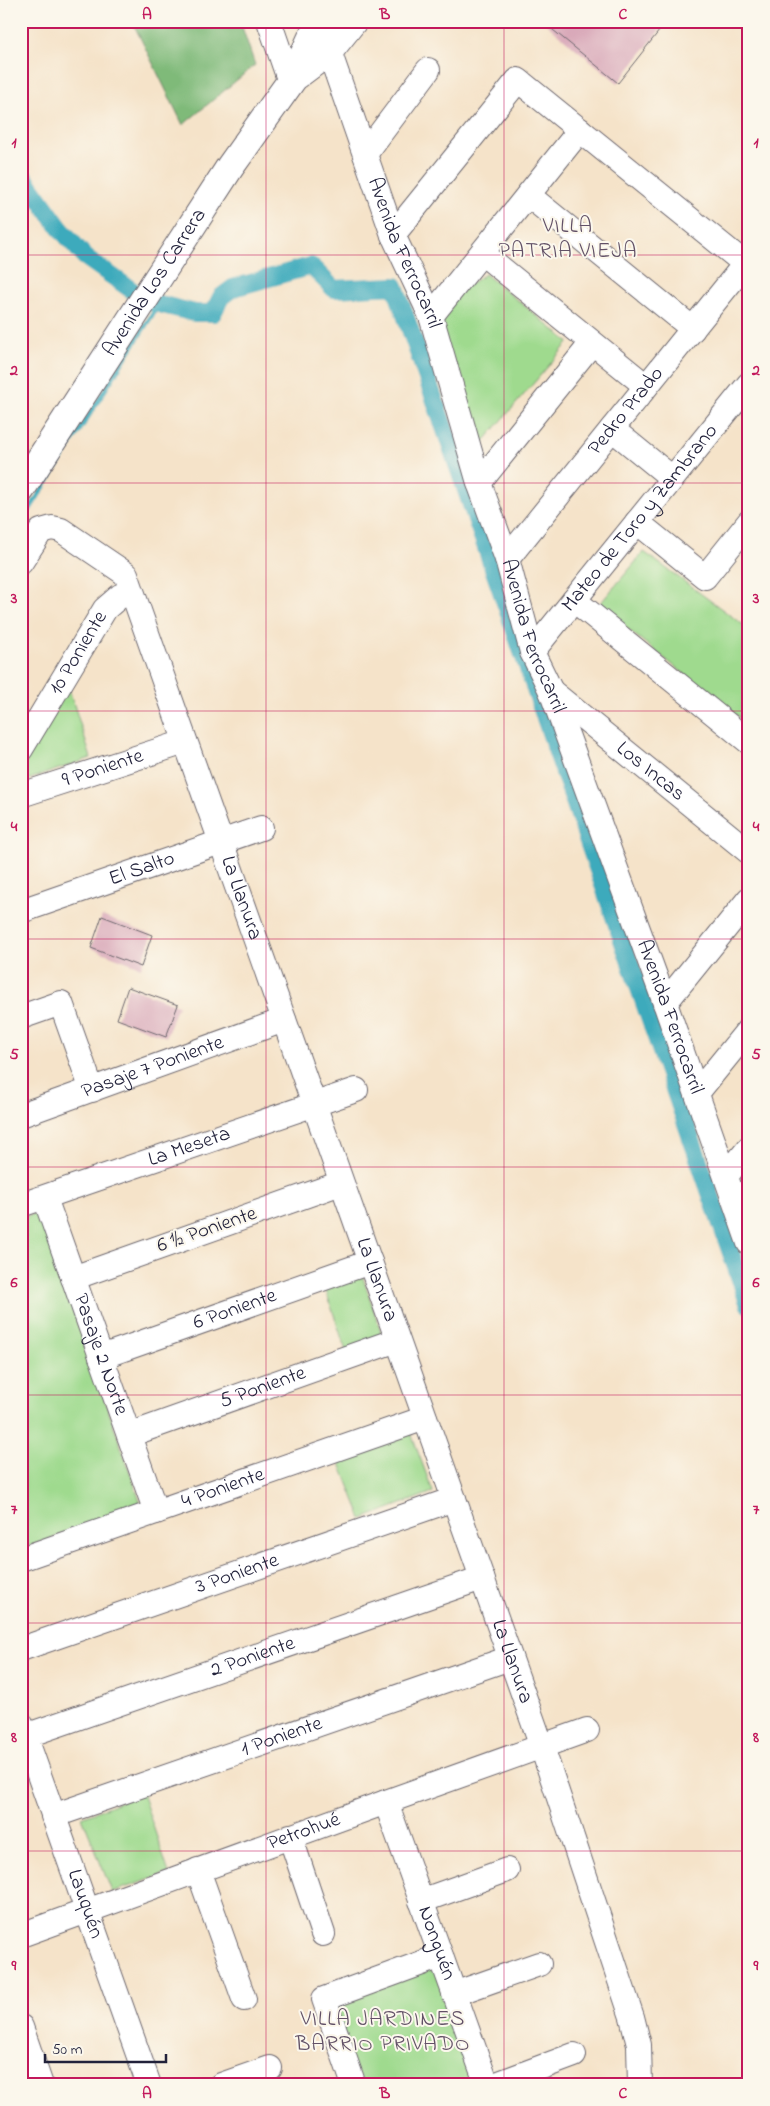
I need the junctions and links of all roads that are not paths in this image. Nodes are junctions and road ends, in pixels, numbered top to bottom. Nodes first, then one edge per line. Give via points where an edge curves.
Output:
1 (269, 21) edge
2 (354, 21) edge
3 (322, 35) edge
4 (428, 70) dead end
5 (292, 80) junction
6 (580, 130) junction
7 (365, 154) junction
8 (528, 195) junction
9 (393, 235) junction
10 (482, 253) junction
11 (747, 265) edge
12 (430, 316) junction
13 (693, 329) junction
14 (592, 342) junction
15 (749, 384) edge
16 (646, 386) junction
17 (612, 429) junction
18 (672, 478) junction
19 (479, 483) junction
20 (21, 489) edge
21 (637, 522) junction
22 (749, 522) edge
23 (507, 559) junction
24 (21, 562) edge
25 (131, 591) junction
26 (574, 600) junction
27 (532, 652) junction
28 (551, 691) junction
29 (185, 742) junction
30 (749, 742) edge
31 (21, 749) edge
32 (21, 795) edge
33 (261, 828) dead end
34 (221, 842) junction
35 (749, 852) edge
36 (749, 899) edge
37 (21, 911) edge
38 (665, 1003) junction
39 (21, 1017) edge
40 (284, 1020) junction
41 (749, 1029) edge
42 (92, 1090) junction
43 (356, 1090) dead end
44 (697, 1093) junction
45 (314, 1104) junction
46 (21, 1116) edge
47 (749, 1148) edge
48 (342, 1183) junction
49 (735, 1193) edge
50 (45, 1198) junction
51 (21, 1205) edge
52 (749, 1243) edge
53 (370, 1262) junction
54 (73, 1278) junction
55 (397, 1340) junction
56 (102, 1357) junction
57 (425, 1418) junction
58 (129, 1435) junction
59 (454, 1499) junction
60 (156, 1512) junction
61 (21, 1559) edge
62 (482, 1578) junction
63 (21, 1649) edge
64 (510, 1658) junction
65 (23, 1730) edge
66 (587, 1730) dead end
67 (542, 1747) junction
68 (28, 1766) edge
69 (386, 1802) junction
70 (53, 1816) junction
71 (290, 1836) junction
72 (198, 1870) junction
73 (507, 1870) dead end
74 (421, 1901) junction
75 (87, 1911) junction
76 (324, 1934) dead end
77 (21, 1935) edge
78 (441, 1956) junction
79 (539, 1964) dead end
80 (454, 1994) junction
81 (244, 1999) dead end
82 (21, 2027) edge
83 (574, 2055) dead end
84 (270, 2068) dead end
85 (41, 2085) edge
86 (149, 2085) edge
87 (221, 2085) edge
88 (354, 2085) edge
89 (487, 2085) edge
90 (494, 2085) edge
91 (640, 2085) edge

1 - 5 street
2 - 3 main road, Avenida Los Carrera
3 - 5 main road, Avenida Los Carrera
3 - 7 street, Avenida Ferrocarril
4 - 7 street
5 - 20 main road, Avenida Los Carrera via 230,167
6 - 8 street
6 - 9 street via 518,80
6 - 11 street
7 - 9 street, Avenida Ferrocarril
8 - 10 street
8 - 13 street
9 - 12 street, Avenida Ferrocarril
10 - 12 street
10 - 14 street
11 - 13 street, Pedro Prado
12 - 19 street, Avenida Ferrocarril
13 - 16 street, Pedro Prado
14 - 16 street
14 - 19 street
15 - 18 street, Mateo de Toro y Zambrano
16 - 17 street, Pedro Prado
17 - 18 street
17 - 23 street, Pedro Prado
18 - 21 street, Mateo de Toro y Zambrano
19 - 23 street, Avenida Ferrocarril
21 - 22 street via 705,577
21 - 26 street, Mateo de Toro y Zambrano
23 - 27 street, Avenida Ferrocarril
24 - 25 street, La Llanura via 41,531 61,530 126,574
25 - 29 street, La Llanura
25 - 31 street, 10 Poniente via 105,609
26 - 27 street, Mateo de Toro y Zambrano
26 - 30 street
27 - 28 street, Avenida Ferrocarril
28 - 35 street, Los Incas
28 - 38 street, Avenida Ferrocarril
29 - 32 street, 9 Poniente
29 - 34 street, La Llanura
33 - 34 street, El Salto
34 - 37 street, El Salto
34 - 40 street, La Llanura
36 - 38 street
38 - 44 street, Avenida Ferrocarril
39 - 42 street via 60,1003
40 - 42 street, Pasaje 7 Poniente
40 - 45 street, La Llanura
41 - 44 street
42 - 46 street, Pasaje 7 Poniente
43 - 45 street, La Meseta
44 - 49 street, Avenida Ferrocarril
45 - 48 street, La Llanura
45 - 50 street, La Meseta
47 - 49 street
48 - 53 street, La Llanura
48 - 54 street, 6 ½ Poniente
49 - 52 street, Avenida Ferrocarril
50 - 51 street, La Meseta
50 - 54 street, Pasaje 2 Norte
53 - 55 street, La Llanura
53 - 56 street, 6 Poniente
54 - 56 street, Pasaje 2 Norte
55 - 57 street, La Llanura
55 - 58 street, 5 Poniente
56 - 58 street, Pasaje 2 Norte
57 - 59 street, La Llanura
57 - 60 street, 4 Poniente
58 - 60 street, Pasaje 2 Norte
59 - 62 street, La Llanura
59 - 63 street, 3 Poniente
60 - 61 street, 4 Poniente
62 - 64 street, La Llanura
62 - 65 street, 2 Poniente
64 - 67 street, La Llanura
64 - 70 street, 1 Poniente
65 - 68 street, Lauquén
66 - 67 street, Petrohué
67 - 69 street, Petrohué
67 - 91 street, La Llanura via 632,2017 639,2045
68 - 70 street, Lauquén
69 - 71 street, Petrohué
69 - 74 street, Nonguén
70 - 75 street, Lauquén
71 - 72 street, Petrohué
71 - 76 street
72 - 75 street, Petrohué
72 - 81 street
73 - 74 street
74 - 78 street, Nonguén
75 - 77 street, Petrohué
75 - 86 street, Lauquén
78 - 80 street, Nonguén
78 - 88 street via 324,1999
79 - 80 street
80 - 89 street, Nonguén
82 - 85 street
83 - 90 street
84 - 87 street

